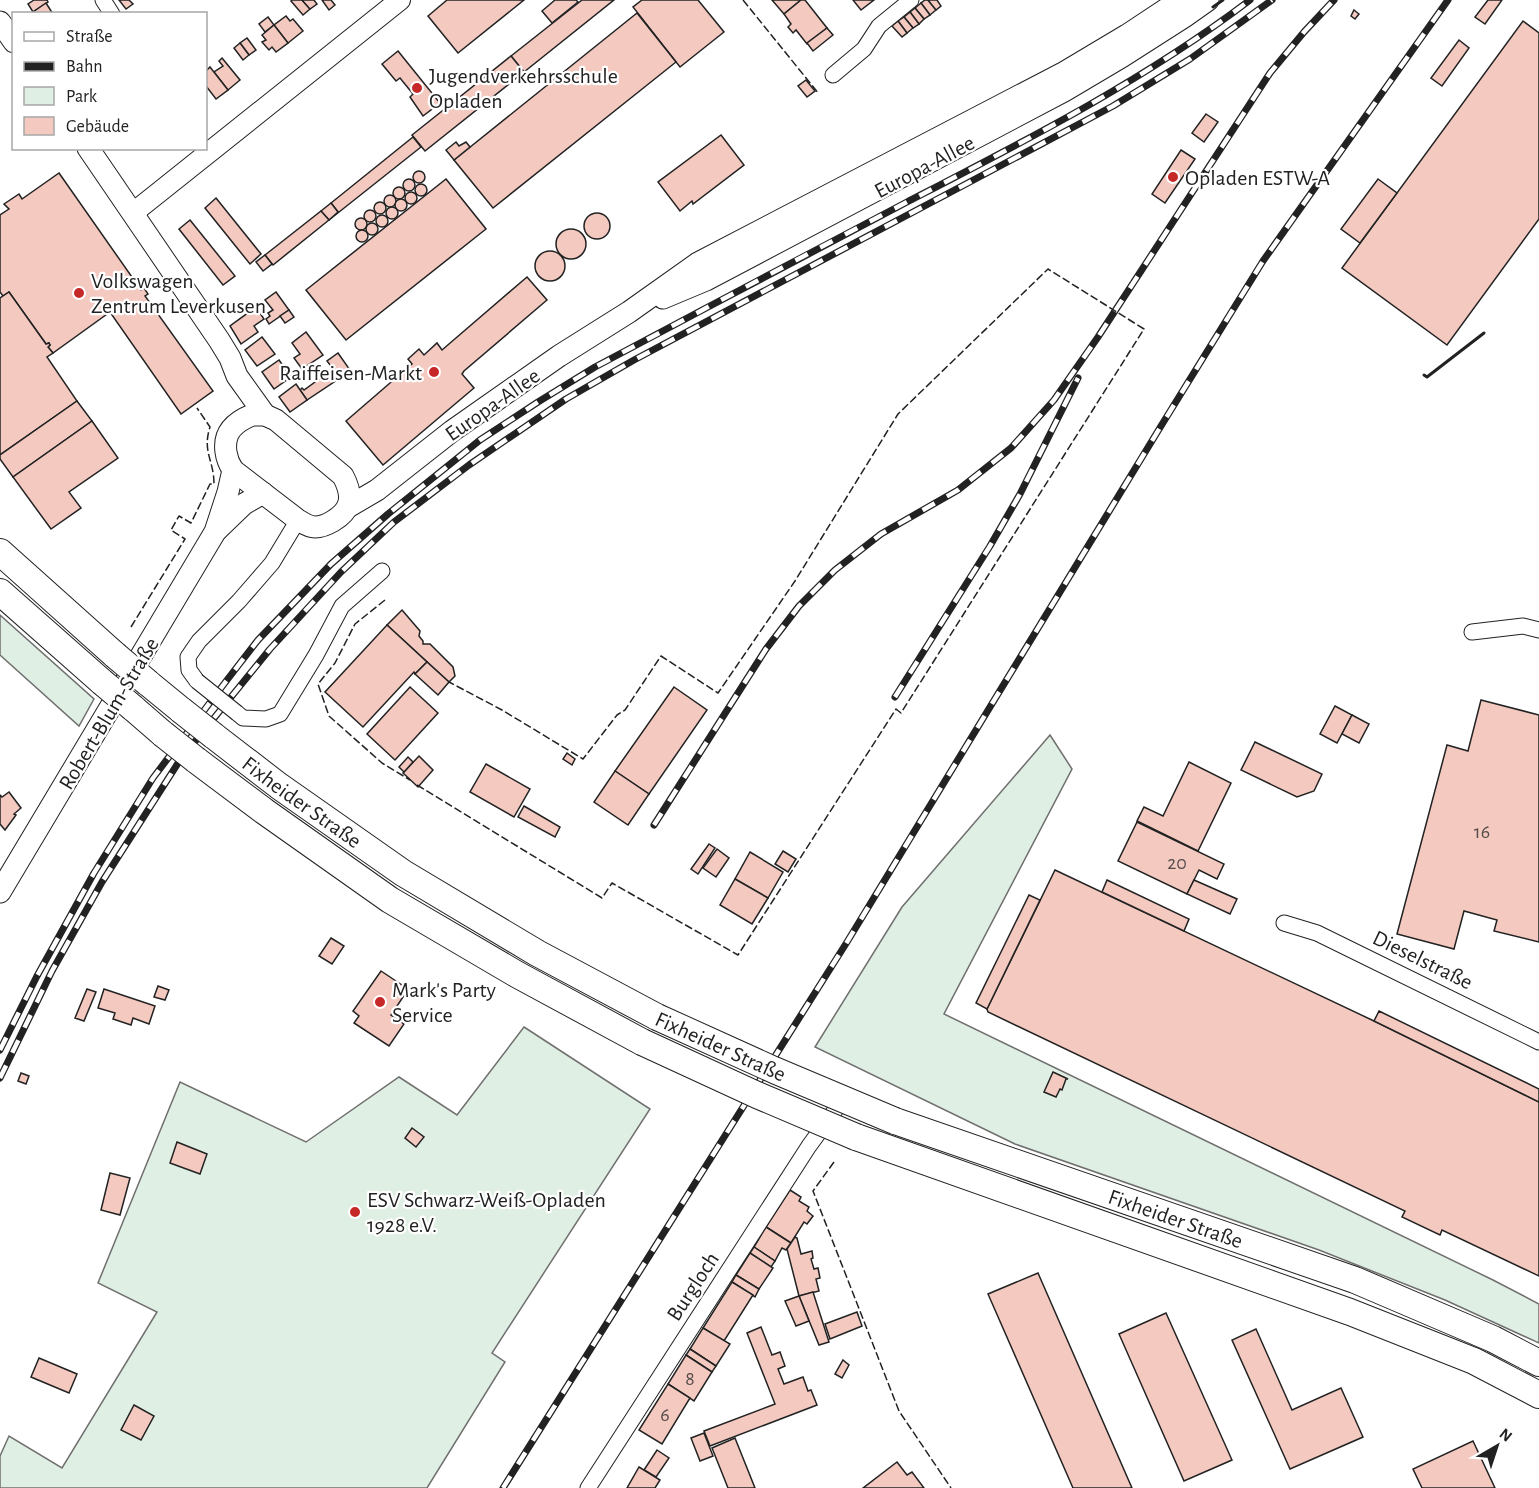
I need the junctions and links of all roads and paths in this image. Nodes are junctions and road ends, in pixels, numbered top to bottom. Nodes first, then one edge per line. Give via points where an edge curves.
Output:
1 (400, 0) edge
2 (911, 0) edge
3 (1180, 0) edge
4 (1208, 0) edge
5 (0, 22) edge
6 (12, 39) edge
7 (833, 75) dead end
8 (89, 150) edge
9 (207, 150) edge
10 (204, 152) edge
11 (133, 213) junction
12 (629, 312) junction
13 (237, 376) junction
14 (264, 415) junction
15 (240, 420) junction
16 (233, 470) junction
17 (343, 476) junction
18 (388, 480) junction
19 (263, 493) junction
20 (348, 507) junction
21 (298, 520) junction
22 (215, 532) junction
23 (0, 552) edge
24 (382, 571) dead end
25 (0, 592) edge
26 (1539, 630) edge
27 (1472, 632) dead end
28 (0, 892) edge
29 (1284, 923) dead end
30 (1539, 1042) edge
31 (836, 1109) dead end
32 (1539, 1363) edge
33 (1539, 1395) edge
34 (588, 1488) edge

1 - 9 street
2 - 7 street via 879,26 864,49
3 - 12 main road, Europa-Allee via 1065,72 698,263
4 - 12 main road, Europa-Allee via 1064,92 706,280
5 - 6 main road
8 - 11 main road
10 - 11 street
11 - 13 main road via 219,340
12 - 18 main road, Europa-Allee via 470,418
13 - 14 main road
13 - 15 main road
14 - 15 main road
14 - 17 main road via 276,420
15 - 16 main road via 226,437 228,463
16 - 19 main road
16 - 22 main road, Robert-Blum-Straße
17 - 18 main road via 368,483
17 - 20 main road via 349,487
18 - 20 main road, Europa-Allee
19 - 21 main road
19 - 22 main road, Robert-Blum-Straße via 244,504
20 - 21 main road, Europa-Allee via 325,526 314,527
21 - 24 street, Robert-Blum-Straße, bridge via 272,563 188,657 189,670 197,681 243,718 266,719 280,714 342,606
22 - 28 main road, Robert-Blum-Straße
23 - 32 highway, Fixheider Straße, bridge via 148,683 279,786 402,873 537,953 657,1017 895,1121 1355,1280
25 - 33 highway, Fixheider Straße, bridge via 163,734 390,900 642,1042 856,1137 1350,1311 1474,1361
26 - 27 street via 1523,626
29 - 30 street, Dieselstraße via 1317,933
31 - 34 street, Burgloch

